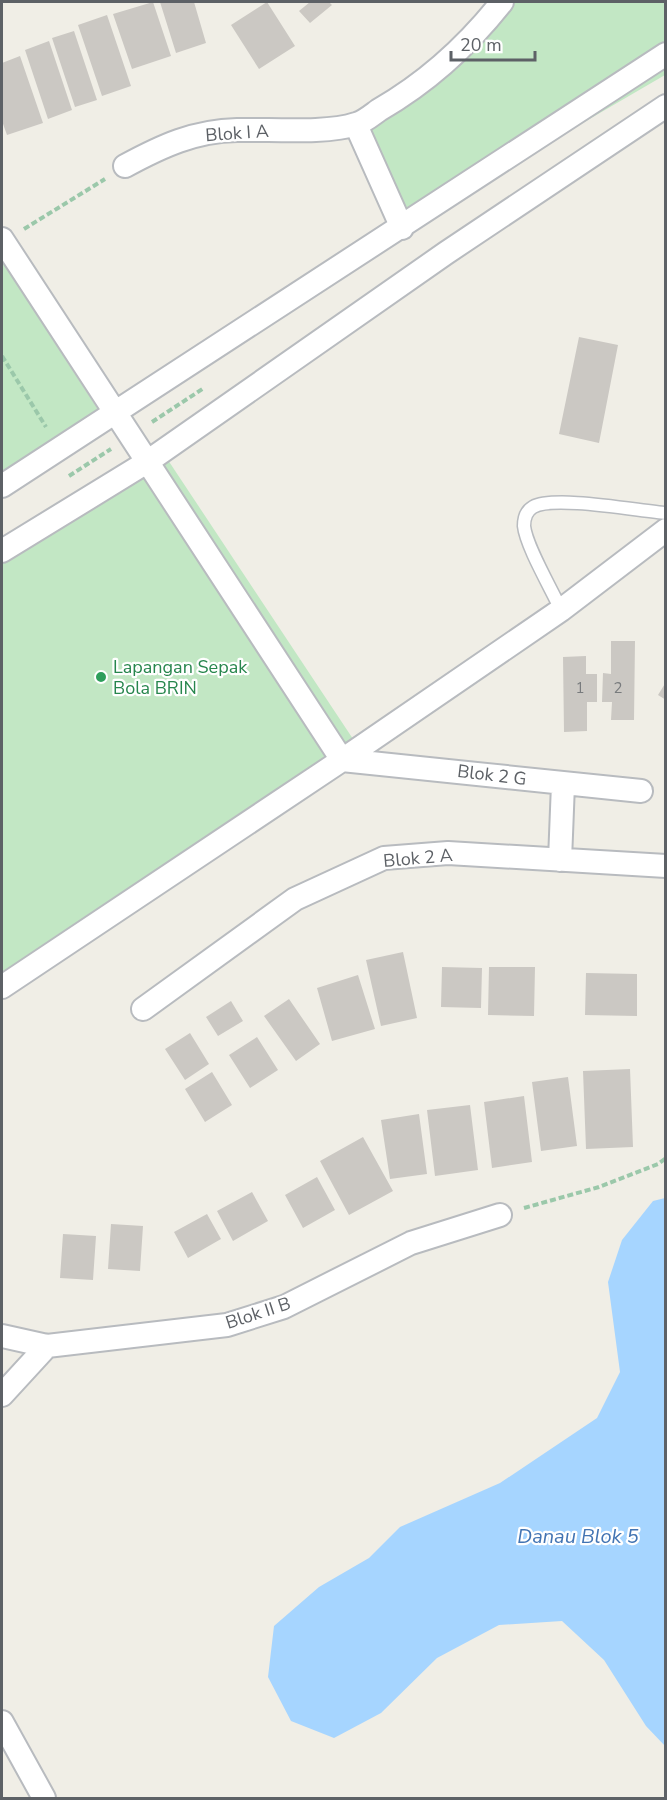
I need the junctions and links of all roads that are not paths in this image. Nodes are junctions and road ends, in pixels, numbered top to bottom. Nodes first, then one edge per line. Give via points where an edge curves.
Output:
1 (502, 2) edge
2 (664, 56) edge
3 (666, 106) edge
4 (356, 124) junction
5 (125, 166) road end
6 (402, 228) junction
7 (2, 240) edge
8 (115, 412) junction
9 (147, 462) junction
10 (2, 486) edge
11 (666, 513) edge
12 (666, 530) edge
13 (2, 551) edge
14 (561, 610) junction
15 (342, 760) junction
16 (563, 784) junction
17 (641, 791) dead end
18 (560, 860) junction
19 (666, 866) edge
20 (2, 987) edge
21 (143, 1009) dead end
22 (500, 1215) road end
23 (2, 1336) edge
24 (47, 1346) junction
25 (2, 1395) edge
26 (2, 1722) edge
27 (44, 1798) edge

1 - 4 street, Blok I A via 455,53 411,92
2 - 6 street
3 - 9 street via 446,253
4 - 5 street, Blok I A via 311,130 202,134 166,144
4 - 6 street
6 - 8 street
7 - 8 street
8 - 9 street
8 - 10 street
9 - 13 street
9 - 15 street
11 - 14 lane via 558,502 528,510 526,534
12 - 14 street
14 - 15 street
15 - 16 street, Blok 2 G
15 - 20 street
16 - 17 street, Blok 2 G
16 - 18 street
18 - 19 street, Blok 2 A
18 - 21 street, Blok 2 A via 447,853 384,858 295,899
22 - 24 street, Blok II B via 411,1243 284,1307 227,1325
23 - 24 street, Blok II B
24 - 25 street
26 - 27 street

